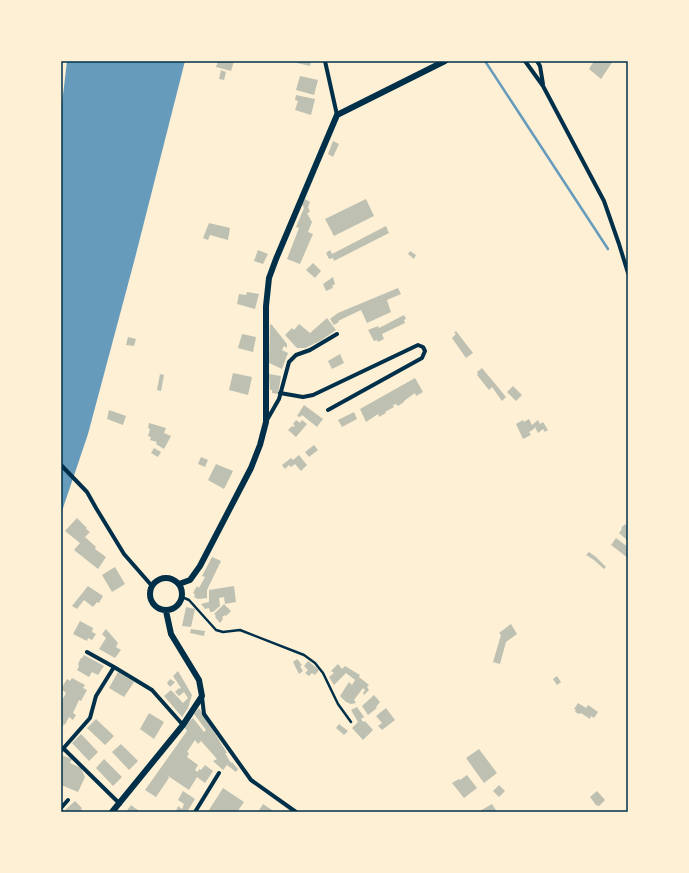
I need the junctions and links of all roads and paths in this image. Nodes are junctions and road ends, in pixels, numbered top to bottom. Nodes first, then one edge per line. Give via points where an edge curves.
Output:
1 (325, 61) edge
2 (445, 61) edge
3 (525, 61) edge
4 (537, 61) edge
5 (543, 86) junction
6 (337, 115) junction
7 (628, 273) edge
8 (338, 334) dead end
9 (280, 393) junction
10 (328, 410) dead end
11 (266, 422) junction
12 (61, 465) edge
13 (179, 584) junction
14 (152, 586) junction
15 (182, 597) junction
16 (166, 611) junction
17 (88, 652) dead end
18 (114, 667) junction
19 (202, 696) junction
20 (351, 722) dead end
21 (183, 725) junction
22 (62, 749) edge
23 (219, 773) dead end
24 (68, 800) dead end
25 (120, 804) junction
26 (61, 810) edge
27 (114, 811) edge
28 (195, 812) edge
29 (296, 812) edge

1 - 6 street
2 - 6 street
3 - 5 street
4 - 5 street
5 - 7 street via 604,201
6 - 11 street via 269,278 266,313
8 - 9 street via 296,355 289,362
9 - 10 street via 303,397 313,395 418,345 423,347 425,351 422,358
9 - 11 street
11 - 13 street via 251,468 200,566 190,580
12 - 14 street via 87,492 124,554
13 - 14 street via 165,578 157,580
13 - 15 street
14 - 16 street via 150,599 154,605
15 - 16 street via 179,604
15 - 20 lane via 189,600 216,630 240,630 315,663
16 - 19 street via 171,634 199,680
17 - 18 street
18 - 21 street via 152,690
18 - 22 street via 96,696 90,718
19 - 21 street
19 - 29 street via 204,714 251,780
21 - 25 street
22 - 25 street
23 - 28 street
24 - 26 street
25 - 27 street

